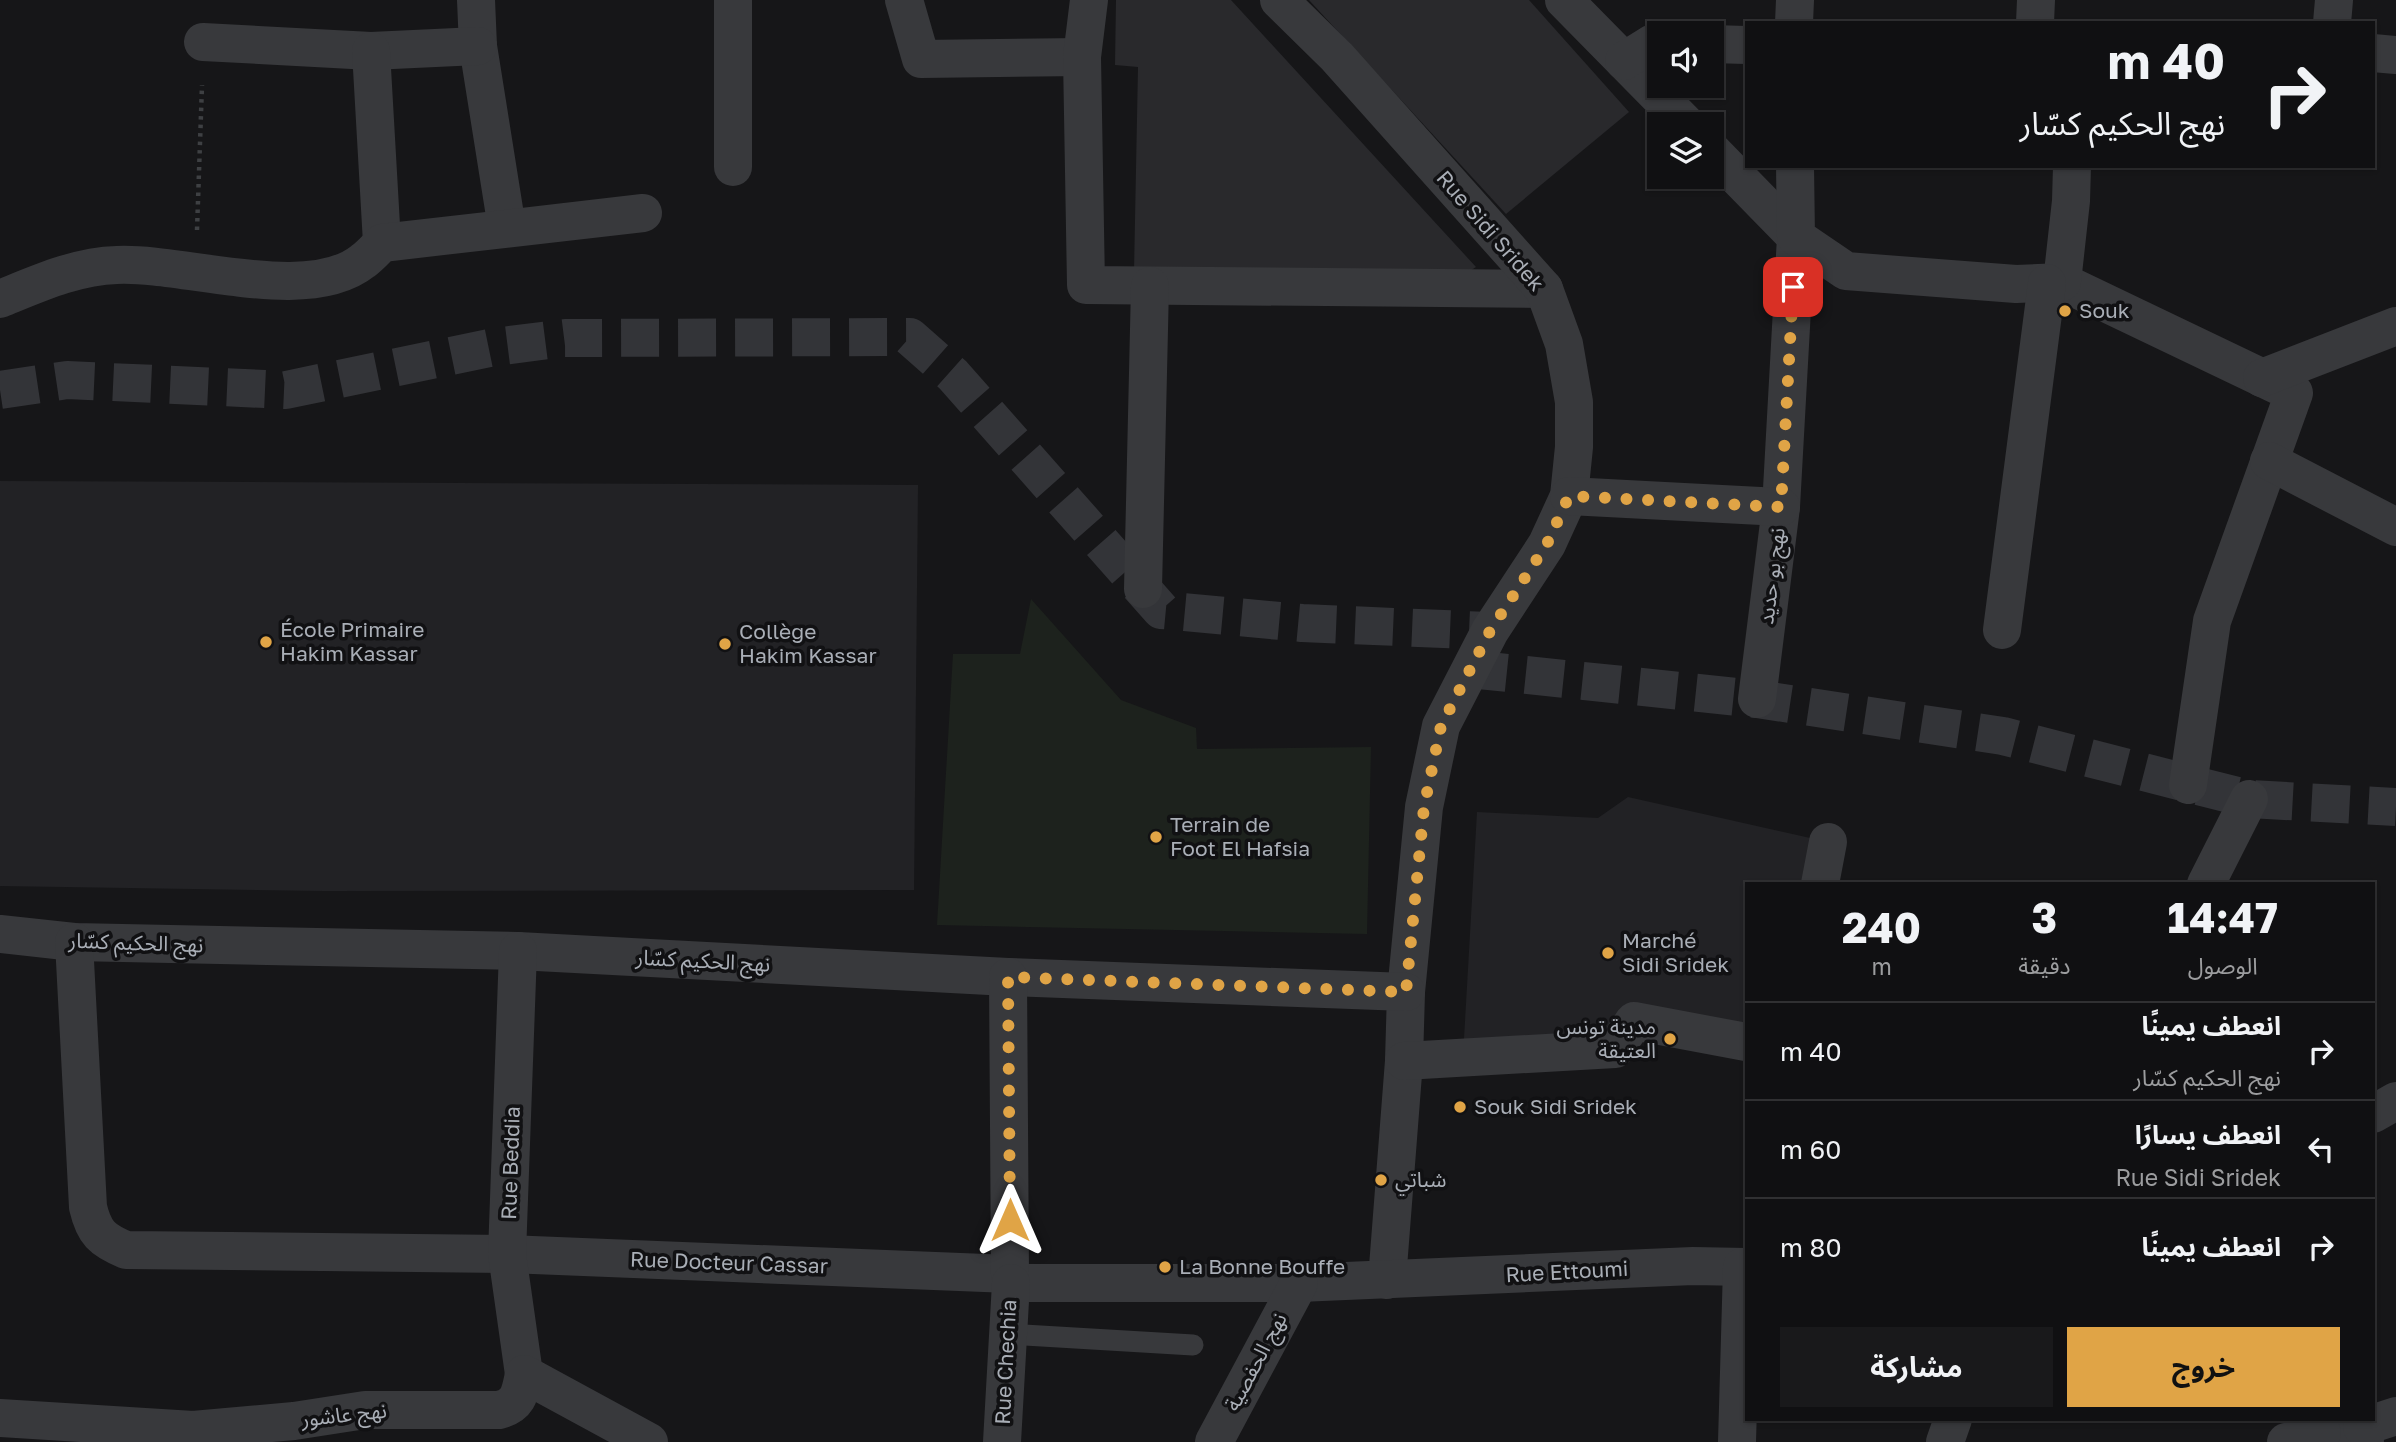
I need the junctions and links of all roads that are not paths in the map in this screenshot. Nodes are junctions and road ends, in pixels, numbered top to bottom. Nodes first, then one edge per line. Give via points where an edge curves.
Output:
1 (476, 0) edge
2 (733, 0) edge
3 (904, 0) edge
4 (1089, 0) edge
5 (1279, 0) edge
6 (1564, 0) edge
7 (1795, 0) edge
8 (2036, 0) edge
9 (2334, 0) edge
10 (1794, 21) edge
11 (2035, 21) edge
12 (2332, 21) edge
13 (203, 42) road end
14 (1724, 44) edge
15 (1745, 44) edge
16 (478, 46) junction
17 (1647, 47) edge
18 (371, 51) junction
19 (2375, 53) edge
20 (2396, 55) edge
21 (1083, 57) junction
22 (1624, 61) junction
23 (1674, 112) edge
24 (1724, 163) edge
25 (733, 167) dead end
26 (1795, 168) edge
27 (2072, 168) edge
28 (643, 213) dead end
29 (508, 228) junction
30 (1796, 237) junction
31 (382, 243) junction
32 (2055, 282) junction
33 (1150, 286) junction
34 (1544, 289) junction
35 (0, 299) edge
36 (2396, 326) edge
37 (2262, 378) junction
38 (2269, 461) junction
39 (1569, 496) junction
40 (1781, 507) junction
41 (2396, 527) edge
42 (1143, 589) dead end
43 (2003, 630) dead end
44 (1757, 699) dead end
45 (2188, 785) dead end
46 (2249, 799) dead end
47 (1828, 842) dead end
48 (1820, 882) edge
49 (2207, 882) edge
50 (0, 934) edge
51 (74, 942) junction
52 (518, 951) junction
53 (1008, 977) junction
54 (1406, 992) junction
55 (1745, 1042) edge
56 (1404, 1061) junction
57 (2396, 1101) edge
58 (2375, 1113) edge
59 (508, 1254) junction
60 (1744, 1267) edge
61 (1011, 1279) junction
62 (1387, 1280) junction
63 (1299, 1283) junction
64 (1008, 1334) junction
65 (1194, 1345) dead end
66 (524, 1374) junction
67 (0, 1418) edge
68 (1952, 1421) edge
69 (2317, 1426) edge
70 (2374, 1428) edge
71 (649, 1442) edge
72 (1002, 1442) edge
73 (1214, 1442) edge
74 (1737, 1442) edge
75 (1945, 1442) edge
76 (2286, 1442) edge

1 - 16 street
2 - 25 street
3 - 21 street via 921,59
4 - 21 street
5 - 34 street, Rue Sidi Sridek via 1337,57
6 - 22 street
7 - 10 street
8 - 11 street
9 - 12 street
13 - 18 street
14 - 15 street
16 - 18 street
16 - 29 street
17 - 22 street
18 - 31 street
19 - 20 street
21 - 33 street via 1086,285
22 - 23 street
24 - 30 street
26 - 30 street, نهج بو حديد
27 - 32 street via 2071,201
28 - 29 street
29 - 31 street
30 - 32 street via 1846,271 2016,284
30 - 40 street, نهج بو حديد
31 - 35 street via 362,262 312,281 254,280 141,265 94,267
32 - 37 street
32 - 43 street
33 - 34 street
33 - 42 street
34 - 39 street, Rue Sidi Sridek via 1564,344 1574,402
36 - 37 street
37 - 38 street via 2294,393
38 - 41 street
38 - 45 street via 2211,621
39 - 40 street
39 - 54 street, Rue Sidi Sridek via 1547,544 1490,631 1441,726 1424,807
40 - 44 street, نهج بو حديد
46 - 49 street
47 - 48 street
50 - 51 street, نهج الحكيم كسّار
51 - 52 street, نهج الحكيم كسّار
51 - 59 street, Rue Docteur Cassar via 88,1207 93,1230 105,1242 126,1250
52 - 53 street, نهج الحكيم كسّار
52 - 59 street, Rue Beddia
53 - 54 street, نهج الحكيم كسّار
53 - 61 street, Rue Chechia
54 - 56 street, Rue Sidi Sridek
55 - 56 street via 1634,1021 1615,1049
56 - 62 street, Rue Sidi Sridek
57 - 58 street
59 - 61 street, Rue Docteur Cassar
59 - 66 street, Rue Beddia
60 - 62 street, Rue Ettoumi
60 - 74 street
61 - 63 street, Rue Docteur Cassar
61 - 64 street, Rue Chechia
62 - 63 street, Rue Docteur Cassar
63 - 73 street, نهج الحفصية
64 - 65 lane
64 - 72 street, Rue Chechia
66 - 67 street, نهج عاشور via 517,1401 499,1410 365,1410 194,1430
66 - 71 street
68 - 75 street
69 - 70 street
69 - 76 street

